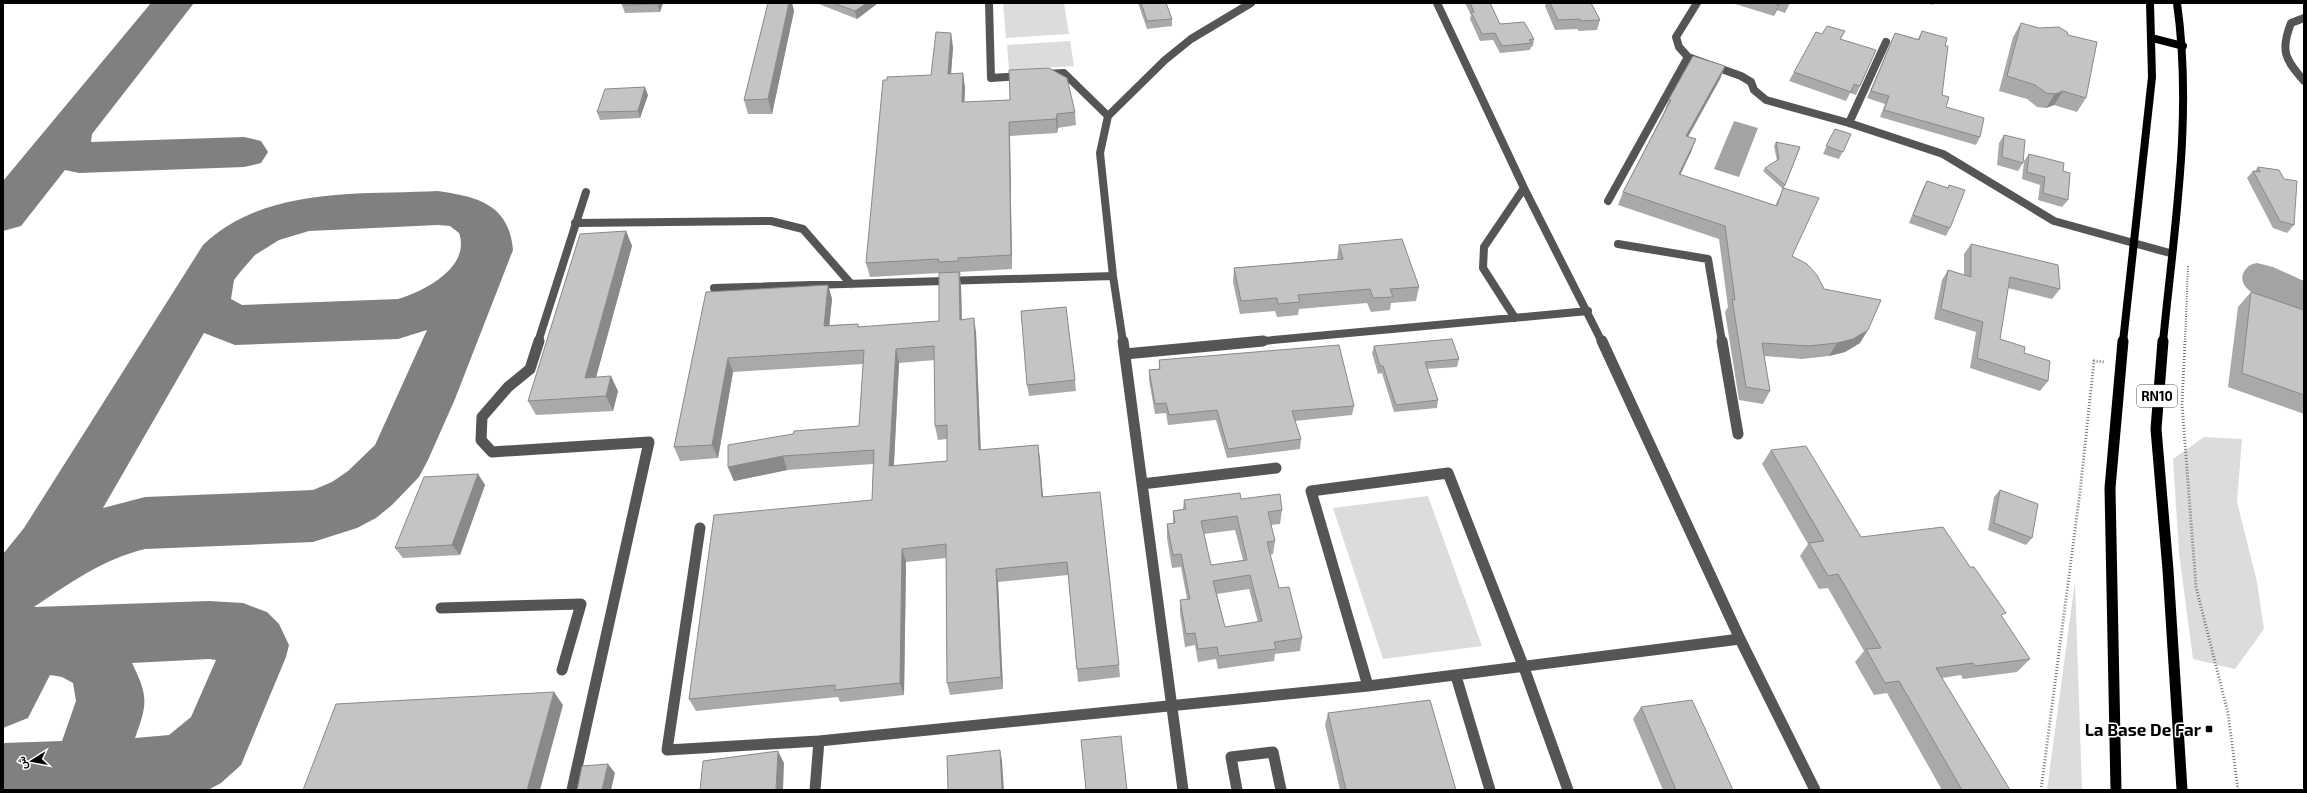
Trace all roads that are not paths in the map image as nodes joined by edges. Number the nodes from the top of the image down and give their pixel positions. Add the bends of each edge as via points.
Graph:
1 (989, 3) edge
2 (1251, 3) edge
3 (1437, 3) edge
4 (1697, 3) edge
5 (2150, 3) edge
6 (2177, 3) edge
7 (2304, 18) edge
8 (2152, 38) junction
9 (1886, 42) dead end
10 (2183, 46) junction
11 (1688, 57) junction
12 (2304, 81) edge
13 (1108, 116) junction
14 (1849, 123) junction
15 (1524, 188) junction
16 (586, 192) dead end
17 (1608, 201) dead end
18 (575, 223) junction
19 (2132, 242) junction
20 (1618, 244) dead end
21 (2170, 253) junction
22 (1113, 276) junction
23 (851, 284) junction
24 (714, 288) dead end
25 (1588, 311) junction
26 (1515, 318) junction
27 (1125, 354) junction
28 (1738, 434) dead end
29 (1276, 468) dead end
30 (1142, 484) junction
31 (700, 528) dead end
32 (441, 608) dead end
33 (1740, 639) junction
34 (1523, 665) junction
35 (562, 670) dead end
36 (1456, 676) junction
37 (1368, 686) junction
38 (1172, 707) junction
39 (819, 741) junction
40 (572, 790) edge
41 (815, 790) edge
42 (1183, 790) edge
43 (1237, 790) edge
44 (1281, 790) edge
45 (1490, 790) edge
46 (1568, 790) edge
47 (1814, 790) edge
48 (2116, 790) edge
49 (2182, 790) edge

1 - 13 street via 991,78 1064,73
2 - 13 street via 1191,39 1165,60
3 - 15 street
4 - 11 street via 1676,37 1679,47
5 - 8 main road, RN10
6 - 10 main road, RN10
7 - 12 street via 2291,23 2284,41 2289,64
8 - 10 main road
8 - 19 main road, RN10 via 2152,77 2140,195
9 - 14 street
10 - 21 main road, RN10 via 2184,132
11 - 14 street via 1741,76 1751,82 1754,90 1766,100
11 - 17 street
13 - 22 street via 1100,153
14 - 19 street via 1943,154 2054,221
15 - 25 street
15 - 26 street via 1484,247 1483,268
16 - 18 street
18 - 23 street via 741,220 771,222 803,229
18 - 40 street via 530,369 508,387 482,416 481,440 492,452 649,442
19 - 21 street
19 - 48 main road, RN10 via 2110,488
20 - 28 street via 1708,259
21 - 49 main road, RN10 via 2156,429
22 - 23 street
22 - 27 street
23 - 24 street
25 - 26 street
25 - 33 street
26 - 27 street
27 - 30 street
29 - 30 street
30 - 38 street
31 - 39 street via 667,750
32 - 35 street via 581,604
33 - 34 street
33 - 47 street
34 - 36 street
34 - 37 street via 1448,473 1311,491
34 - 46 street
36 - 37 street
36 - 45 street
37 - 38 street
38 - 39 street
38 - 42 street
39 - 41 street
43 - 44 street via 1231,757 1273,752

